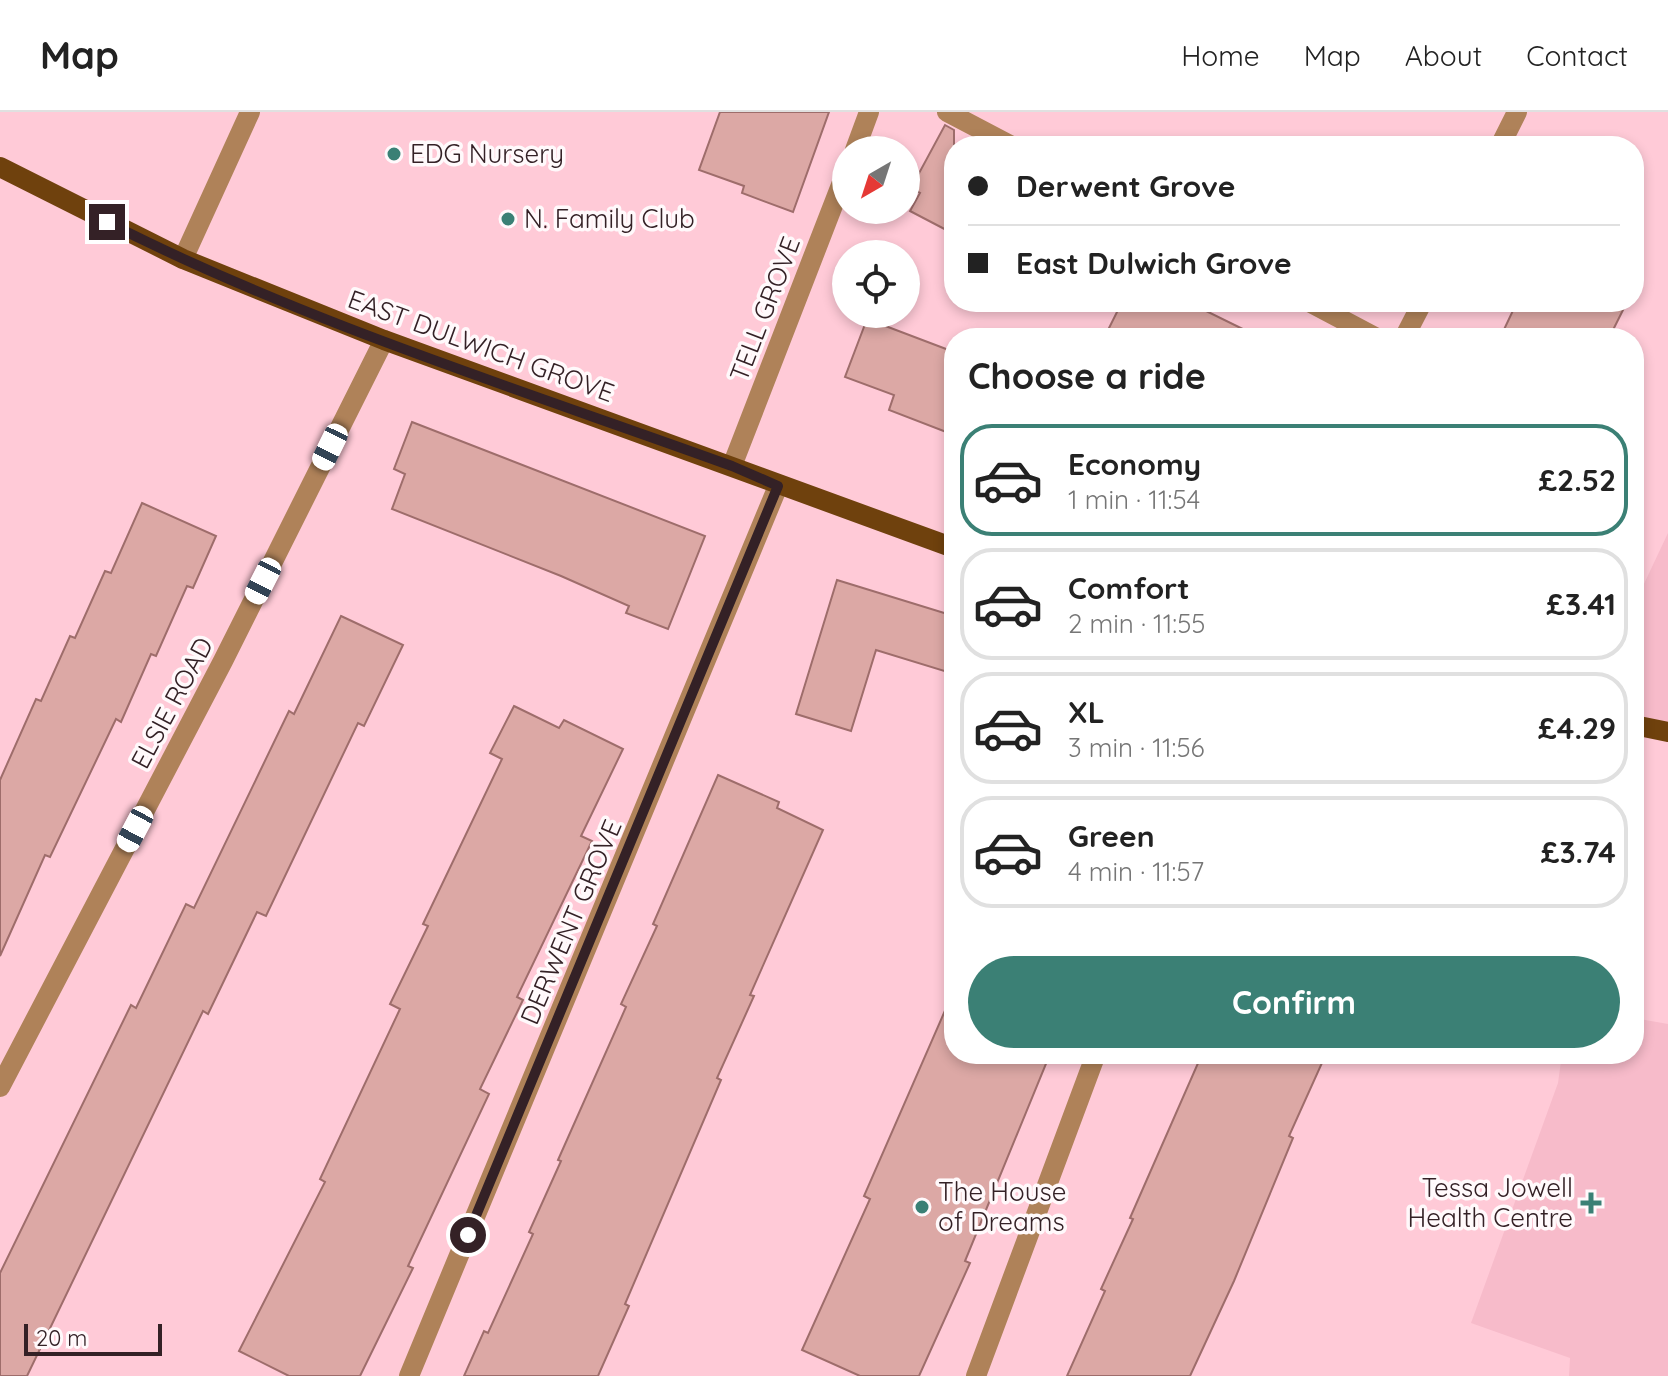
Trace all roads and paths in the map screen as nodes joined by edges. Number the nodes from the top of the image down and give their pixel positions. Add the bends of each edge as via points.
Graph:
1 (250, 112) edge
2 (869, 112) edge
3 (947, 112) edge
4 (1517, 112) edge
5 (860, 136) edge
6 (993, 136) edge
7 (1505, 136) edge
8 (0, 167) edge
9 (832, 208) edge
10 (183, 259) junction
11 (1328, 312) edge
12 (1358, 328) edge
13 (384, 340) junction
14 (732, 466) junction
15 (778, 486) junction
16 (944, 544) edge
17 (1644, 727) edge
18 (1668, 732) edge
19 (1092, 1064) edge
20 (0, 1087) edge
21 (409, 1376) edge
22 (976, 1376) edge

1 - 10 street
2 - 5 street
3 - 6 street
4 - 7 street
8 - 10 main road, EAST DULWICH GROVE
9 - 14 street, TELL GROVE
10 - 13 main road, EAST DULWICH GROVE
11 - 12 street
13 - 14 main road, EAST DULWICH GROVE
13 - 20 street, ELSIE ROAD
14 - 15 main road, EAST DULWICH GROVE
15 - 16 main road, EAST DULWICH GROVE
15 - 21 street, DERWENT GROVE
17 - 18 main road
19 - 22 street

